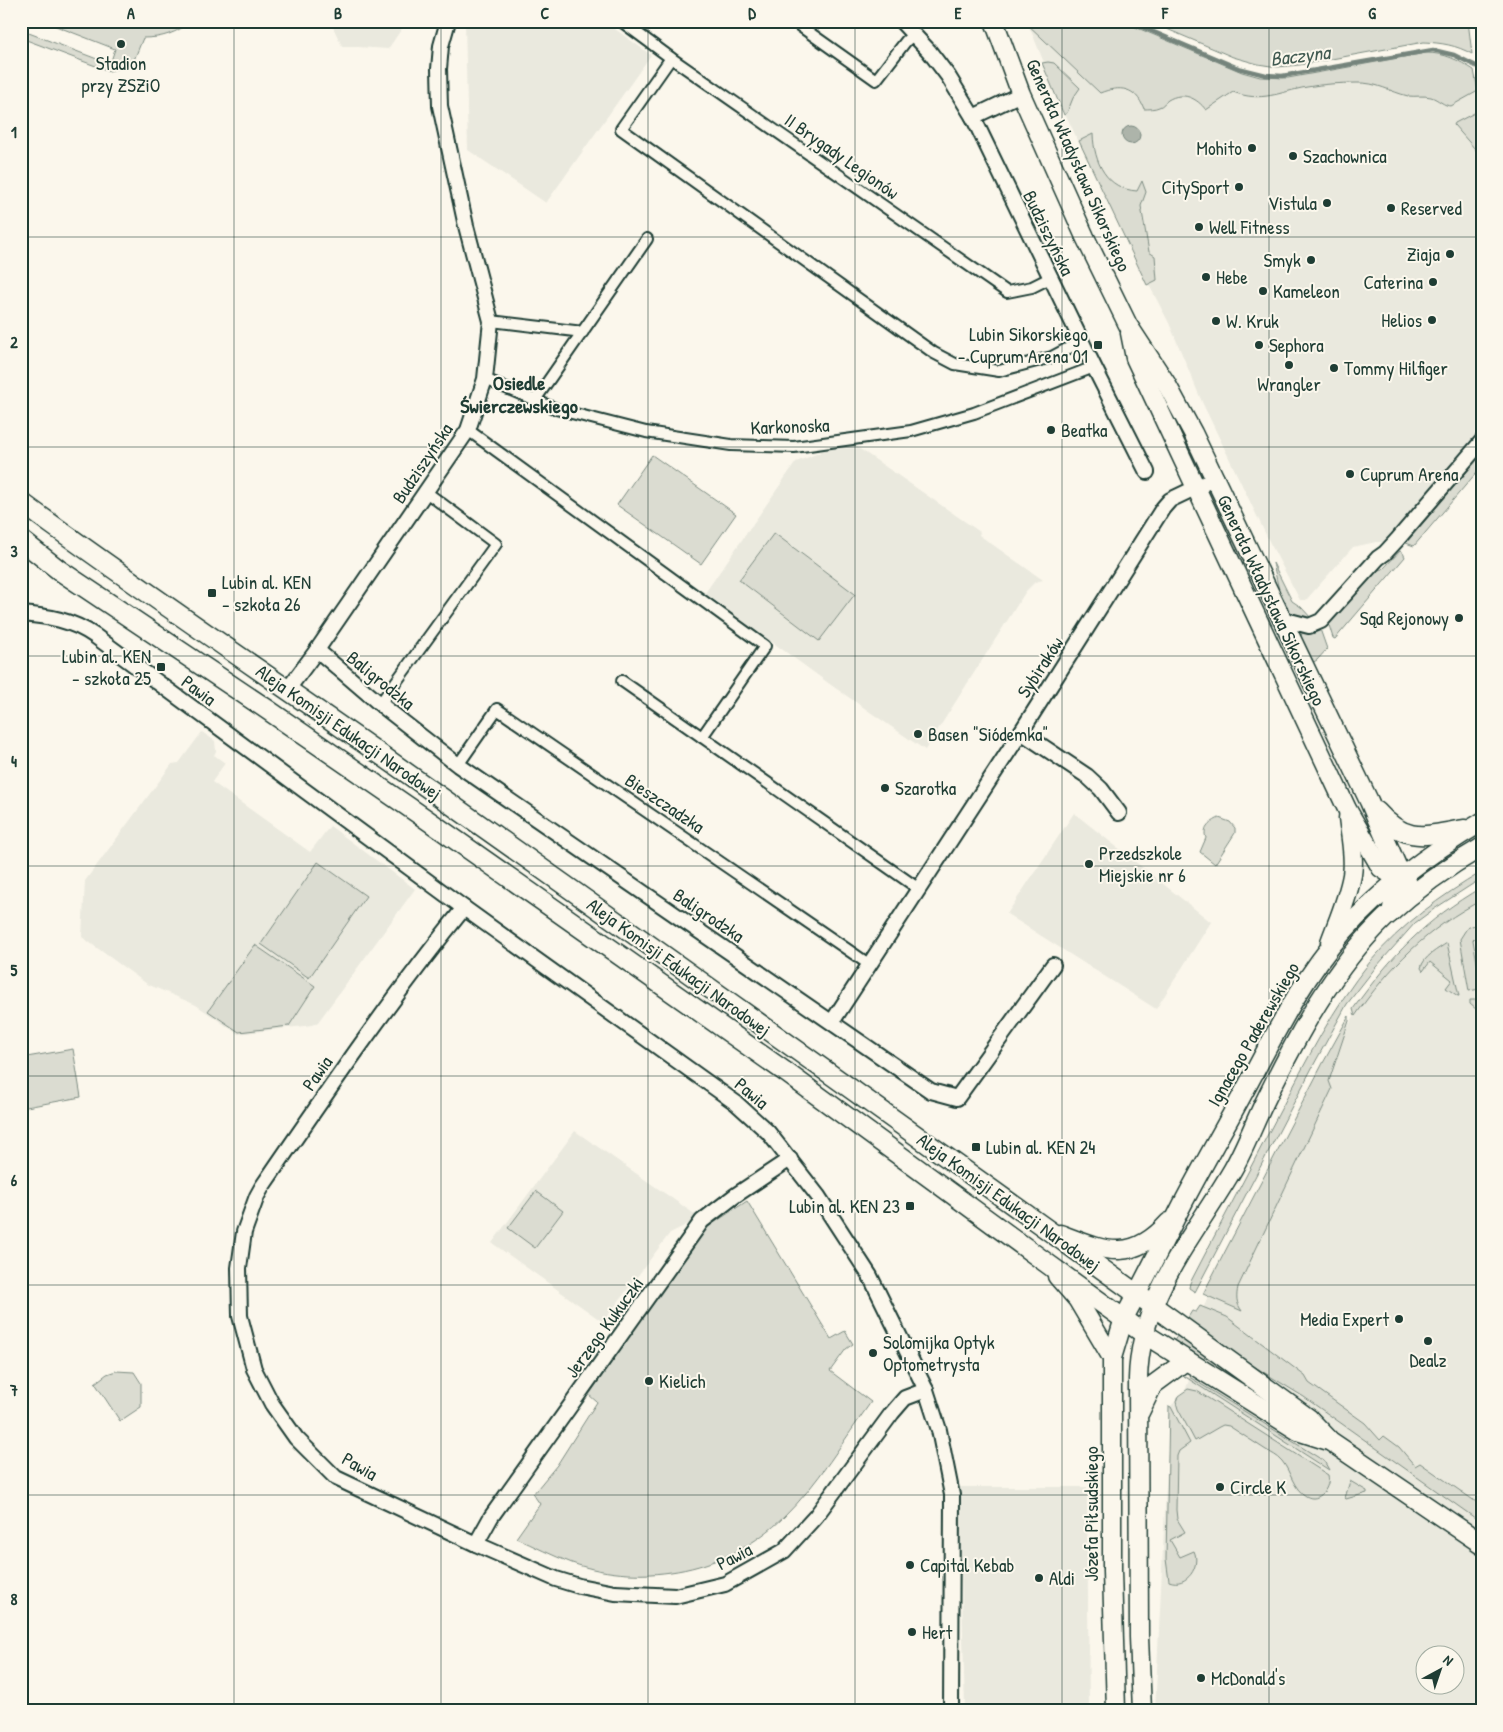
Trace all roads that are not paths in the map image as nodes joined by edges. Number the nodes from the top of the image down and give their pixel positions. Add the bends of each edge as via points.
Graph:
1 (448, 21) edge
2 (621, 21) edge
3 (793, 21) edge
4 (901, 21) edge
5 (994, 21) edge
6 (914, 34) junction
7 (671, 58) junction
8 (1021, 94) junction
9 (973, 117) junction
10 (647, 238) dead end
11 (1050, 278) junction
12 (491, 321) junction
13 (1128, 325) junction
14 (583, 332) junction
15 (1082, 341) junction
16 (1094, 367) junction
17 (485, 379) junction
18 (535, 400) junction
19 (468, 430) junction
20 (1482, 441) edge
21 (1147, 472) dead end
22 (1216, 478) junction
23 (1196, 487) junction
24 (426, 492) junction
25 (21, 502) edge
26 (21, 540) edge
27 (21, 552) edge
28 (58, 570) junction
29 (21, 614) edge
30 (1282, 619) junction
31 (317, 650) junction
32 (622, 681) dead end
33 (288, 689) junction
34 (380, 704) junction
35 (1021, 732) junction
36 (702, 737) junction
37 (458, 765) junction
38 (1369, 801) junction
39 (1347, 809) junction
40 (1119, 813) dead end
41 (1478, 825) edge
42 (1482, 847) edge
43 (1398, 879) junction
44 (1427, 883) junction
45 (919, 889) junction
46 (464, 908) junction
47 (1391, 913) junction
48 (1327, 952) junction
49 (870, 965) junction
50 (1053, 965) dead end
51 (832, 1022) junction
52 (790, 1159) junction
53 (1180, 1210) junction
54 (1046, 1228) junction
55 (1041, 1260) junction
56 (1137, 1294) junction
57 (1153, 1306) junction
58 (1124, 1318) junction
59 (1143, 1332) junction
60 (1112, 1358) junction
61 (1187, 1360) junction
62 (926, 1390) junction
63 (1137, 1420) junction
64 (1330, 1441) junction
65 (476, 1544) junction
66 (1482, 1544) edge
67 (951, 1711) edge
68 (1116, 1711) edge
69 (1142, 1711) edge

1 - 12 street, Budziszyńska via 441,46 440,106
2 - 7 street, II Brygady Legionów
3 - 6 street via 876,80
4 - 6 street, Budziszyńska
5 - 8 street, Generała Władysława Sikorskiego
6 - 9 street, Budziszyńska via 948,76
7 - 11 street, II Brygady Legionów via 1007,292 1032,287
7 - 15 street via 621,129 934,353 955,364 999,371 1052,357
8 - 9 street
8 - 13 street, Generała Władysława Sikorskiego
9 - 11 street, Budziszyńska
10 - 14 street
11 - 15 street, Budziszyńska
12 - 14 street
12 - 17 street, Budziszyńska
13 - 22 street, Generała Władysława Sikorskiego via 1166,383
13 - 23 street, Generała Władysława Sikorskiego via 1135,358
14 - 18 street
15 - 16 street, Budziszyńska
16 - 18 street, Karkonoska via 974,413 911,431 794,446 731,445 646,432 556,409
16 - 21 street, Budziszyńska
17 - 18 street, Karkonoska
17 - 19 street, Budziszyńska
19 - 24 street, Budziszyńska
19 - 36 street via 765,646
20 - 30 street via 1414,521 1321,621 1309,626
22 - 23 street, Sybiraków
22 - 30 street, Generała Władysława Sikorskiego
23 - 35 street, Sybiraków via 1170,500 1163,508
23 - 39 street, Generała Władysława Sikorskiego
24 - 31 street, Budziszyńska
24 - 34 street via 496,544
25 - 33 main road, Aleja Komisji Edukacji Narodowej
26 - 28 main road
27 - 28 main road
28 - 55 main road, Aleja Komisji Edukacji Narodowej via 426,819 787,1073
29 - 46 street, Pawia via 53,618 86,630
30 - 38 street, Generała Władysława Sikorskiego
31 - 33 street, Budziszyńska
31 - 34 street, Baligrodzka
32 - 36 street
33 - 54 main road, Aleja Komisji Edukacji Narodowej
34 - 37 street, Baligrodzka
35 - 40 street via 1087,776
35 - 45 street, Sybiraków
36 - 45 street
37 - 49 street, Bieszczadzka via 497,709
37 - 51 street, Baligrodzka
38 - 41 street via 1392,826 1411,835
38 - 43 street, Generała Władysława Sikorskiego via 1396,866
39 - 43 street, Generała Władysława Sikorskiego via 1381,868
39 - 48 street via 1352,874
41 - 43 street, Ignacego Paderewskiego
42 - 44 street
43 - 44 street
43 - 47 street, Generała Władysława Sikorskiego
43 - 48 street, Ignacego Paderewskiego
44 - 47 street
45 - 49 street, Sybiraków
46 - 52 street, Pawia via 736,1103 768,1132
46 - 65 street, Pawia via 333,1082 262,1187 246,1225 238,1268 240,1316 254,1368 272,1404 296,1438 336,1478
47 - 57 street via 1344,965 1311,1014 1237,1162 1177,1256
48 - 53 street, Ignacego Paderewskiego via 1304,984 1272,1040
49 - 51 street, Sybiraków
50 - 51 street, Baligrodzka via 957,1098 931,1091
52 - 62 street, Pawia via 870,1276
52 - 65 street, Jerzego Kukuczki via 702,1221 491,1517
53 - 54 street via 1146,1242 1115,1251 1098,1249
53 - 56 street, Ignacego Paderewskiego
54 - 56 main road, Aleja Komisji Edukacji Narodowej
55 - 58 main road, Aleja Komisji Edukacji Narodowej
55 - 60 street via 1077,1299
56 - 57 main road, Aleja Komisji Edukacji Narodowej
56 - 58 street, Ignacego Paderewskiego
57 - 59 street
57 - 64 main road, Aleja Komisji Edukacji Narodowej via 1310,1419
58 - 59 main road, Aleja Komisji Edukacji Narodowej
58 - 60 street, Józefa Piłsudskiego
59 - 61 main road, Aleja Komisji Edukacji Narodowej
59 - 63 street
60 - 68 street, Józefa Piłsudskiego
61 - 63 street via 1153,1384
61 - 64 main road, Aleja Komisji Edukacji Narodowej via 1299,1431
62 - 65 street, Pawia via 905,1398 816,1516 784,1551 725,1584 675,1596 615,1593 556,1580
62 - 67 street, Pawia via 939,1430 952,1495
63 - 69 street
64 - 66 main road, Aleja Komisji Edukacji Narodowej

